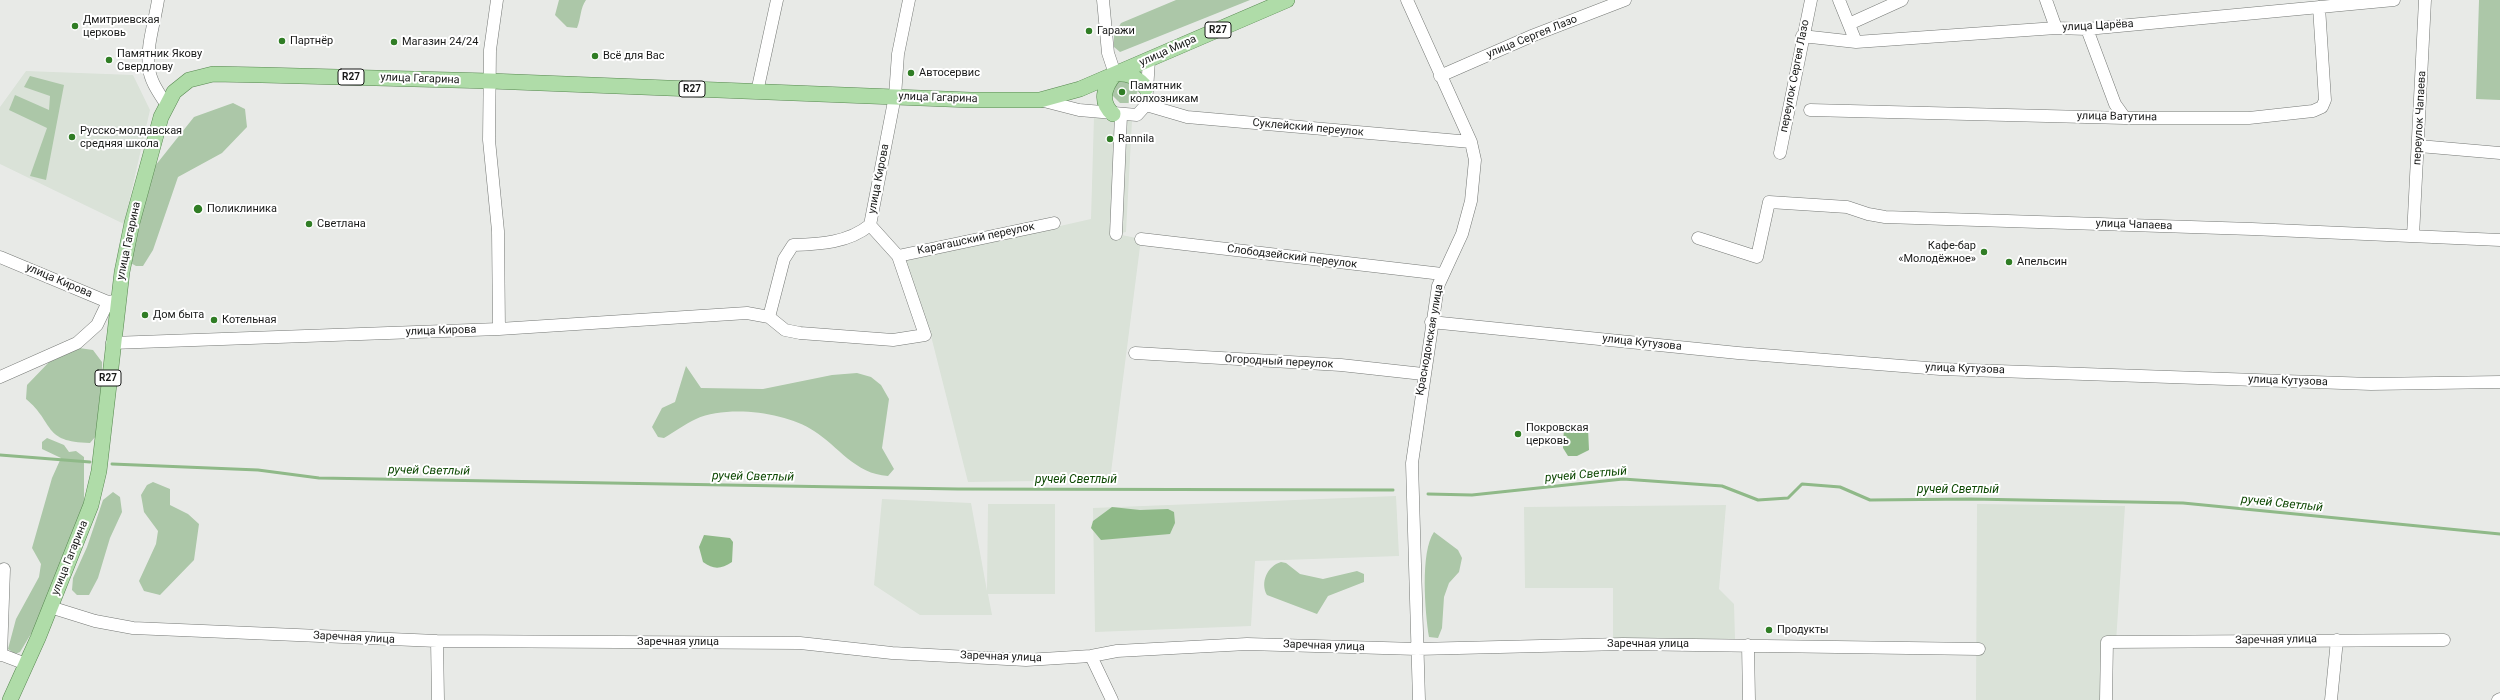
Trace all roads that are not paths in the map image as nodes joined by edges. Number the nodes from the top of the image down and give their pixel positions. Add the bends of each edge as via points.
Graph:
1 (158, 0) edge
2 (497, 0) edge
3 (777, 0) edge
4 (909, 0) edge
5 (1103, 0) edge
6 (1287, 0) edge
7 (1407, 0) edge
8 (1626, 0) edge
9 (1811, 0) edge
10 (1839, 0) edge
11 (1902, 0) edge
12 (2046, 0) edge
13 (2394, 0) edge
14 (2425, 0) edge
15 (2319, 7) junction
16 (1849, 24) junction
17 (2056, 28) junction
18 (2087, 29) junction
19 (1802, 36) junction
20 (1856, 42) junction
21 (1149, 60) junction
22 (1115, 74) junction
23 (1440, 76) junction
24 (490, 81) junction
25 (1146, 88) junction
26 (756, 92) junction
27 (895, 96) junction
28 (1040, 100) junction
29 (166, 104) junction
30 (1146, 105) junction
31 (1810, 110) dead end
32 (1117, 114) junction
33 (2125, 118) junction
34 (1471, 142) junction
35 (2420, 146) junction
36 (1780, 153) dead end
37 (2500, 153) edge
38 (1054, 223) dead end
39 (870, 225) junction
40 (1116, 234) dead end
41 (2414, 236) junction
42 (1698, 238) dead end
43 (1142, 239) dead end
44 (2500, 240) edge
45 (898, 256) junction
46 (0, 257) edge
47 (1442, 274) junction
48 (113, 301) junction
49 (769, 317) junction
50 (1431, 322) junction
51 (97, 325) junction
52 (114, 326) junction
53 (499, 329) junction
54 (112, 343) junction
55 (1135, 353) dead end
56 (3, 373) edge
57 (1423, 374) junction
58 (2500, 382) edge
59 (4, 569) dead end
60 (50, 607) junction
61 (2337, 640) junction
62 (2444, 640) dead end
63 (437, 642) junction
64 (1748, 644) junction
65 (1417, 649) junction
66 (1979, 649) dead end
67 (0, 654) edge
68 (1091, 656) junction
69 (26, 664) junction
70 (17, 682) junction
71 (10, 700) edge
72 (15, 700) edge
73 (438, 700) edge
74 (1112, 700) edge
75 (1419, 700) edge
76 (1748, 700) edge
77 (2106, 700) edge
78 (2331, 700) edge

1 - 29 street via 148,68
2 - 24 street via 490,50
3 - 26 street
4 - 27 street, улица Кирова via 898,54
5 - 22 street via 1108,53
6 - 21 main road, улица Мира / R27
7 - 23 street, Краснодонская улица
8 - 23 street, улица Сергея Лазо via 1534,35
9 - 19 street, переулок Сергея Лазо
10 - 16 street
11 - 16 street
12 - 17 street
13 - 15 street, улица Царёва
14 - 35 street, переулок Чапаева
15 - 18 street, улица Царёва
15 - 33 street, улица Ватутина via 2325,100 2322,107 2313,111 2250,118
16 - 20 street
17 - 18 street, улица Царёва
17 - 20 street, улица Царёва
18 - 33 street via 2115,104
19 - 20 street, улица Царёва
19 - 36 street, переулок Сергея Лазо
21 - 22 main road, улица Мира / R27
21 - 25 street
22 - 25 main road via 1132,76
22 - 28 main road, улица Гагарина / R27 via 1080,89
22 - 32 main road via 1108,84 1104,97 1105,106
23 - 34 street, Краснодонская улица
24 - 26 main road, улица Гагарина / R27
24 - 29 main road, улица Гагарина / R27 via 212,74 196,77 183,84
24 - 53 street via 489,140 498,231
25 - 30 street
26 - 27 main road, улица Гагарина / R27
27 - 28 main road, улица Гагарина / R27
27 - 39 street, улица Кирова
28 - 32 street via 1060,107
29 - 48 main road, улица Гагарина / R27 via 152,143
30 - 32 street via 1143,111 1137,114
30 - 34 street, Суклейский переулок via 1187,116
31 - 33 street, улица Ватутина
32 - 40 street
34 - 47 street, Краснодонская улица via 1475,160 1468,219
35 - 37 street
35 - 41 street, переулок Чапаева
38 - 45 street, Карагашский переулок
39 - 45 street
39 - 49 street, улица Кирова via 859,234 825,244 793,245 784,259
41 - 42 street, улица Чапаева via 1885,217 1847,207 1769,202 1757,257
41 - 44 street, улица Чапаева
43 - 47 street, Слободзейский переулок
45 - 49 street, улица Кирова via 925,335 893,340 800,333 785,330
46 - 48 street, улица Кирова
47 - 50 street, Краснодонская улица
48 - 51 street
48 - 52 main road, улица Гагарина / R27
49 - 53 street, улица Кирова via 747,313
50 - 57 street, Краснодонская улица
50 - 58 street, улица Кутузова via 1738,353 1940,369 2371,384
51 - 52 street
51 - 56 street via 77,343
52 - 54 main road, улица Гагарина / R27
53 - 54 street, улица Кирова via 255,340
54 - 60 main road, улица Гагарина / R27 via 95,490 83,527
55 - 57 street, Огородный переулок via 1341,365
57 - 65 street, Краснодонская улица via 1412,463
59 - 67 street
60 - 63 street, Заречная улица via 95,621 133,628
60 - 69 main road, улица Гагарина / R27
61 - 62 street, Заречная улица
61 - 77 street, Заречная улица via 2107,642
61 - 78 street
63 - 68 street, Заречная улица via 800,643 892,653 1026,660
63 - 73 street
64 - 65 street, Заречная улица
64 - 66 street, Заречная улица
64 - 76 street
65 - 68 street, Заречная улица via 1248,644 1117,651
65 - 75 street, Краснодонская улица
67 - 69 street
68 - 74 street
69 - 70 main road, улица Гагарина / R27
70 - 71 main road, улица Гагарина / R27
70 - 72 street

